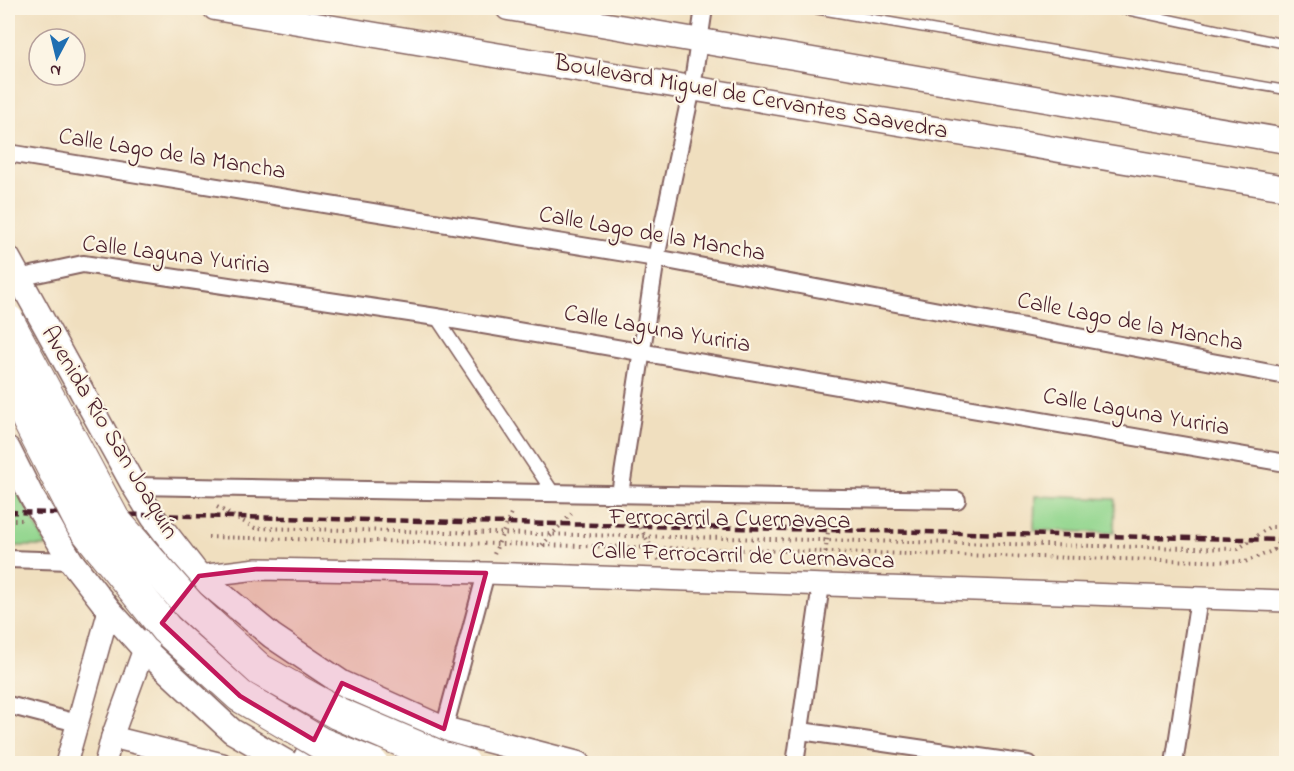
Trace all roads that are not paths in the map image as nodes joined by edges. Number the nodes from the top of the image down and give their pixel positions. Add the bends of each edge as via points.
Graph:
1 (215, 8) edge
2 (508, 8) edge
3 (704, 8) edge
4 (809, 8) edge
5 (1118, 8) edge
6 (699, 41) junction
7 (1287, 44) edge
8 (692, 88) junction
9 (1287, 90) edge
10 (1287, 141) edge
11 (8, 153) edge
12 (1287, 188) edge
13 (657, 258) junction
14 (11, 273) edge
15 (436, 317) junction
16 (8, 321) edge
17 (641, 352) junction
18 (1287, 376) edge
19 (8, 381) edge
20 (8, 449) edge
21 (1287, 463) edge
22 (134, 486) junction
23 (554, 494) junction
24 (620, 494) junction
25 (957, 501) dead end
26 (8, 559) edge
27 (71, 561) junction
28 (486, 573) junction
29 (199, 576) junction
30 (821, 585) junction
31 (1199, 598) junction
32 (1287, 601) edge
33 (109, 610) junction
34 (144, 649) junction
35 (342, 683) junction
36 (8, 705) edge
37 (76, 723) junction
38 (444, 729) junction
39 (801, 731) junction
40 (112, 737) junction
41 (66, 764) edge
42 (105, 764) edge
43 (222, 764) edge
44 (289, 764) edge
45 (303, 764) edge
46 (372, 764) edge
47 (464, 764) edge
48 (579, 764) edge
49 (795, 764) edge
50 (1028, 764) edge
51 (1174, 764) edge

1 - 8 main road, Boulevard Miguel de Cervantes Saavedra
2 - 6 main road, Boulevard Miguel de Cervantes Saavedra
3 - 6 street
4 - 9 lane
5 - 7 lane
6 - 8 street
6 - 10 main road, Boulevard Miguel de Cervantes Saavedra
8 - 12 main road, Boulevard Miguel de Cervantes Saavedra
8 - 13 street
11 - 13 street, Calle Lago de la Mancha
13 - 17 street
13 - 18 street, Calle Lago de la Mancha
14 - 15 street, Calle Laguna Yuriria via 83,264
14 - 22 main road, Avenida Río San Joaquín
15 - 17 street, Calle Laguna Yuriria
15 - 23 street
16 - 47 highway, Avenida Río San Joaquín, bridge via 114,520 189,605 260,670 337,713
17 - 21 street, Calle Laguna Yuriria
17 - 24 street
19 - 46 highway, bridge via 82,525 166,628 240,696 320,743
20 - 27 main road
22 - 23 street
22 - 29 main road, Avenida Río San Joaquín
23 - 24 street
24 - 25 street
26 - 27 street
27 - 33 main road
28 - 29 street, Calle Ferrocarril de Cuernavaca via 257,569
28 - 30 street, Calle Ferrocarril de Cuernavaca
28 - 38 street
29 - 34 street
29 - 35 main road, Avenida Río San Joaquín via 272,636
30 - 31 street, Calle Ferrocarril de Cuernavaca
30 - 39 street
31 - 32 street, Calle Ferrocarril de Cuernavaca
31 - 51 street
33 - 34 main road
33 - 37 street
34 - 40 street
34 - 44 main road via 232,731
35 - 38 main road, Avenida Río San Joaquín
35 - 45 main road
36 - 37 street
37 - 41 street
38 - 48 main road, Avenida Río San Joaquín
39 - 49 street
39 - 50 street
40 - 42 street
40 - 43 street

